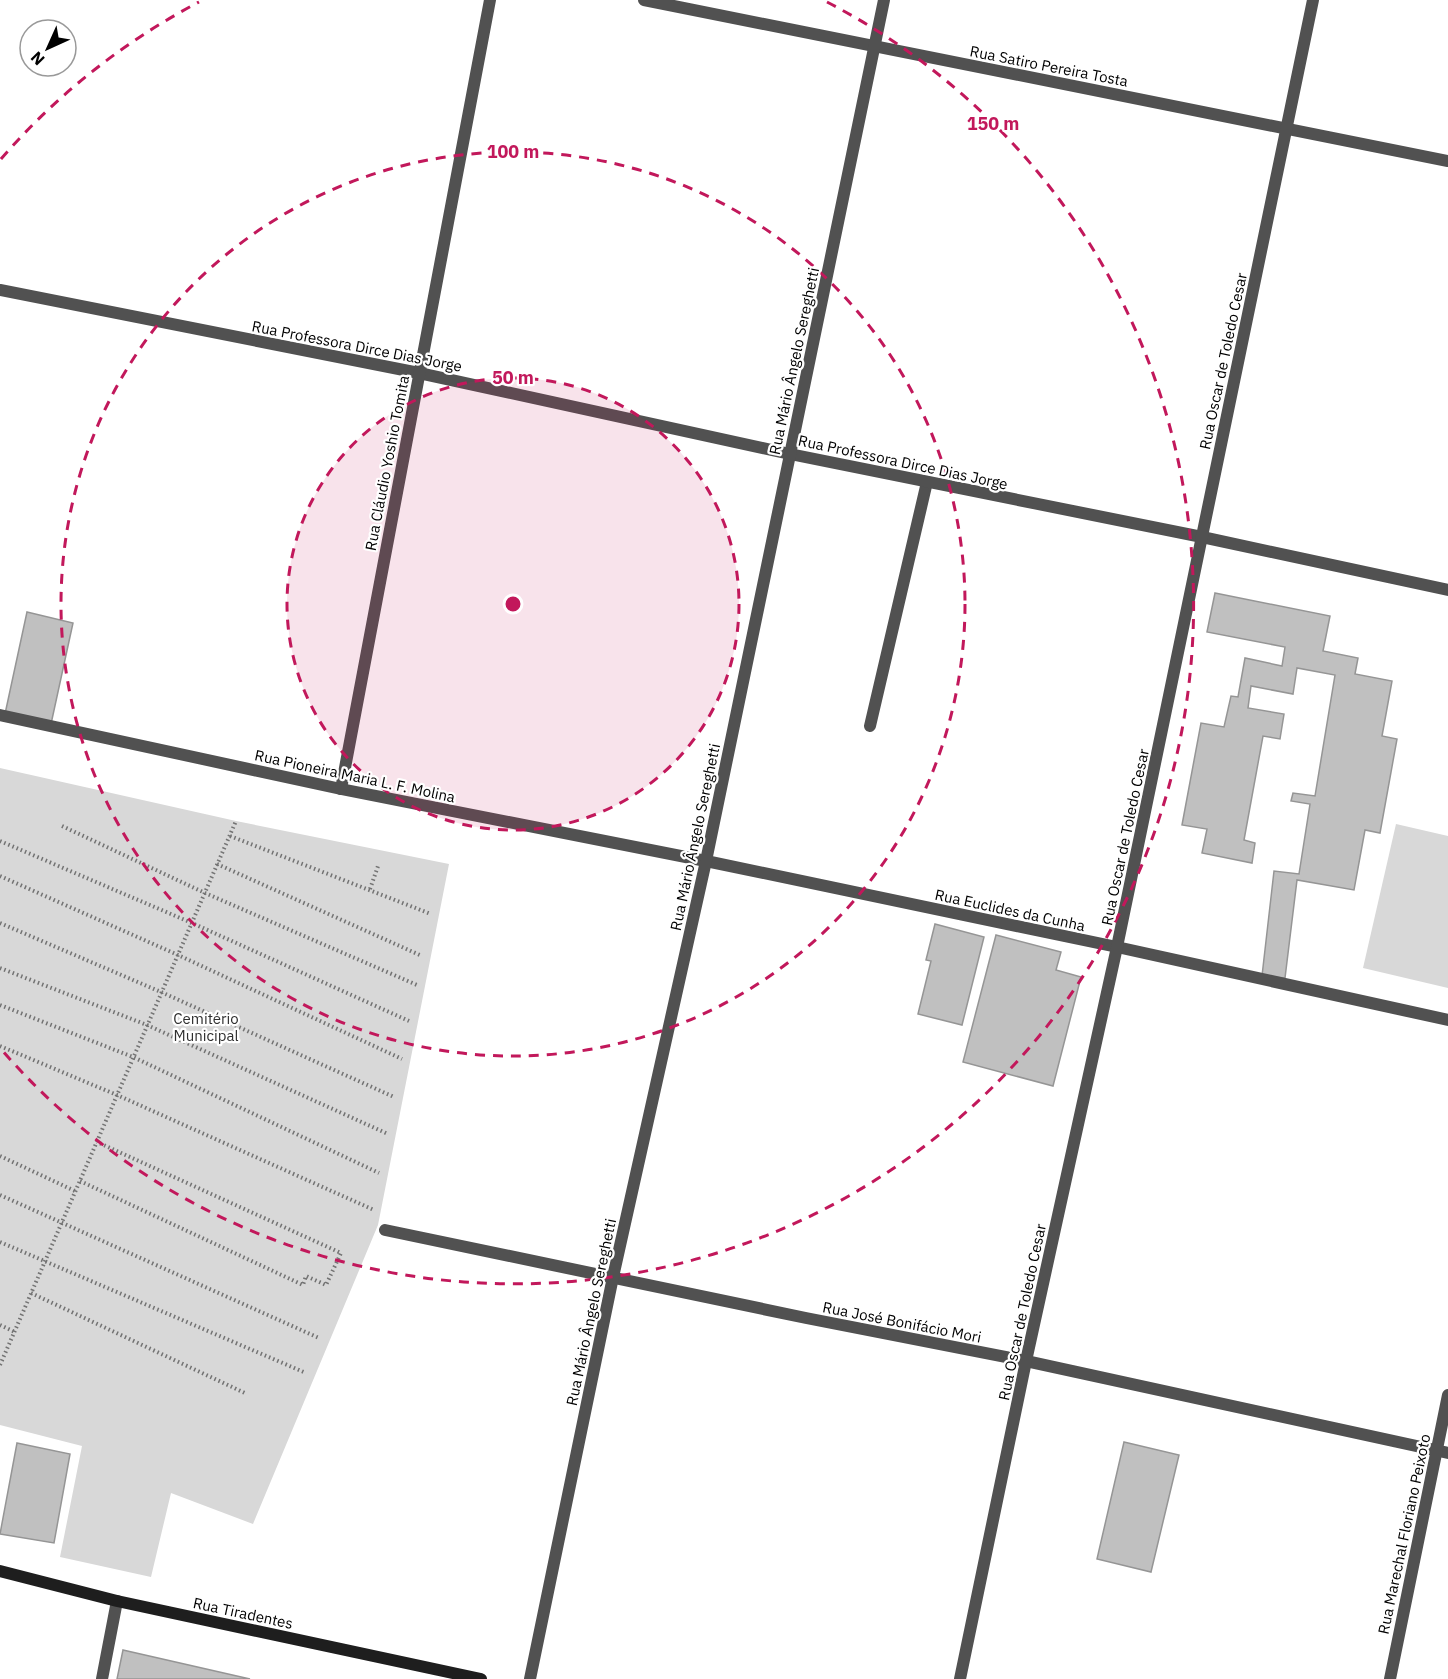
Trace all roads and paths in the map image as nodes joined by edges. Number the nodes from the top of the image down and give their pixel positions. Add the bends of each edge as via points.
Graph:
1 (490, 0) edge
2 (644, 0) edge
3 (884, 0) edge
4 (1313, 0) edge
5 (874, 46) junction
6 (1287, 128) junction
7 (1448, 161) edge
8 (0, 290) edge
9 (419, 373) junction
10 (790, 454) junction
11 (927, 482) junction
12 (1202, 537) junction
13 (1448, 590) edge
14 (0, 714) edge
15 (870, 726) dead end
16 (340, 789) junction
17 (236, 821) dead end
18 (62, 826) dead end
19 (230, 836) junction
20 (0, 842) edge
21 (706, 861) junction
22 (217, 864) junction
23 (378, 866) dead end
24 (0, 876) edge
25 (370, 889) junction
26 (205, 893) junction
27 (431, 914) dead end
28 (0, 923) edge
29 (192, 923) junction
30 (1117, 947) junction
31 (178, 955) junction
32 (422, 956) dead end
33 (0, 969) edge
34 (417, 985) dead end
35 (161, 992) junction
36 (0, 1005) edge
37 (1448, 1020) edge
38 (410, 1021) dead end
39 (147, 1026) junction
40 (0, 1046) edge
41 (133, 1058) junction
42 (402, 1059) dead end
43 (117, 1095) junction
44 (394, 1096) dead end
45 (388, 1134) dead end
46 (97, 1142) junction
47 (0, 1156) edge
48 (379, 1173) dead end
49 (80, 1181) junction
50 (75, 1191) junction
51 (0, 1195) edge
52 (374, 1210) dead end
53 (62, 1222) junction
54 (385, 1230) dead end
55 (0, 1242) edge
56 (45, 1260) junction
57 (613, 1277) junction
58 (31, 1293) junction
59 (0, 1325) edge
60 (15, 1332) junction
61 (319, 1338) dead end
62 (1026, 1362) junction
63 (0, 1365) edge
64 (306, 1373) dead end
65 (247, 1394) dead end
66 (1448, 1395) edge
67 (1442, 1452) edge
68 (0, 1572) edge
69 (117, 1601) junction
70 (102, 1679) edge
71 (481, 1679) edge
72 (530, 1679) edge
73 (960, 1679) edge
74 (1390, 1679) edge

1 - 9 street, Rua Cláudio Yoshio Tomita
2 - 5 street, Rua Satiro Pereira Tosta
3 - 5 street, Rua Mário Ângelo Sereghetti
4 - 6 street, Rua Oscar de Toledo Cesar
5 - 6 street, Rua Satiro Pereira Tosta
5 - 10 street, Rua Mário Ângelo Sereghetti
6 - 7 street, Rua Satiro Pereira Tosta
6 - 12 street, Rua Oscar de Toledo Cesar
8 - 9 street, Rua Professora Dirce Dias Jorge
9 - 10 street, Rua Professora Dirce Dias Jorge
9 - 16 street, Rua Cláudio Yoshio Tomita
10 - 11 street, Rua Professora Dirce Dias Jorge
10 - 21 street, Rua Mário Ângelo Sereghetti
11 - 12 street, Rua Professora Dirce Dias Jorge
11 - 15 street
12 - 13 street, Rua Professora Dirce Dias Jorge
12 - 30 street, Rua Oscar de Toledo Cesar
14 - 16 street, Rua Pioneira Maria L. F. Molina
16 - 21 street, Rua Pioneira Maria L. F. Molina
17 - 19 path
18 - 26 path
19 - 22 path
19 - 25 path
20 - 29 path
21 - 30 street, Rua Euclides da Cunha
21 - 57 street, Rua Mário Ângelo Sereghetti
22 - 26 path
22 - 32 path
23 - 25 path
24 - 31 path
25 - 27 path
26 - 29 path
26 - 34 path
28 - 35 path
29 - 31 path
29 - 38 path
30 - 37 street, Rua Euclides da Cunha
30 - 62 street, Rua Oscar de Toledo Cesar
31 - 35 path
31 - 42 path
33 - 39 path
35 - 39 path
35 - 44 path
36 - 41 path
39 - 41 path
39 - 45 path
40 - 43 path
41 - 43 path
41 - 48 path
43 - 46 path
43 - 52 path
46 - 49 path
46 - 49 path via 341,1252 326,1284 306,1276 303,1285
47 - 50 path
49 - 50 path
50 - 53 path
51 - 53 path
53 - 56 path
53 - 61 path
54 - 57 street, Rua José Bonifácio Mori
55 - 56 path
56 - 58 path
56 - 64 path
57 - 62 street, Rua José Bonifácio Mori
57 - 72 street, Rua Mário Ângelo Sereghetti
58 - 60 path
58 - 65 path
59 - 60 path
60 - 63 path
62 - 67 street, Rua José Bonifácio Mori
62 - 73 street, Rua Oscar de Toledo Cesar
66 - 67 street, Rua Marechal Floriano Peixoto
67 - 74 street, Rua Marechal Floriano Peixoto
68 - 69 main road, Rua Tiradentes
69 - 70 street
69 - 71 main road, Rua Tiradentes

